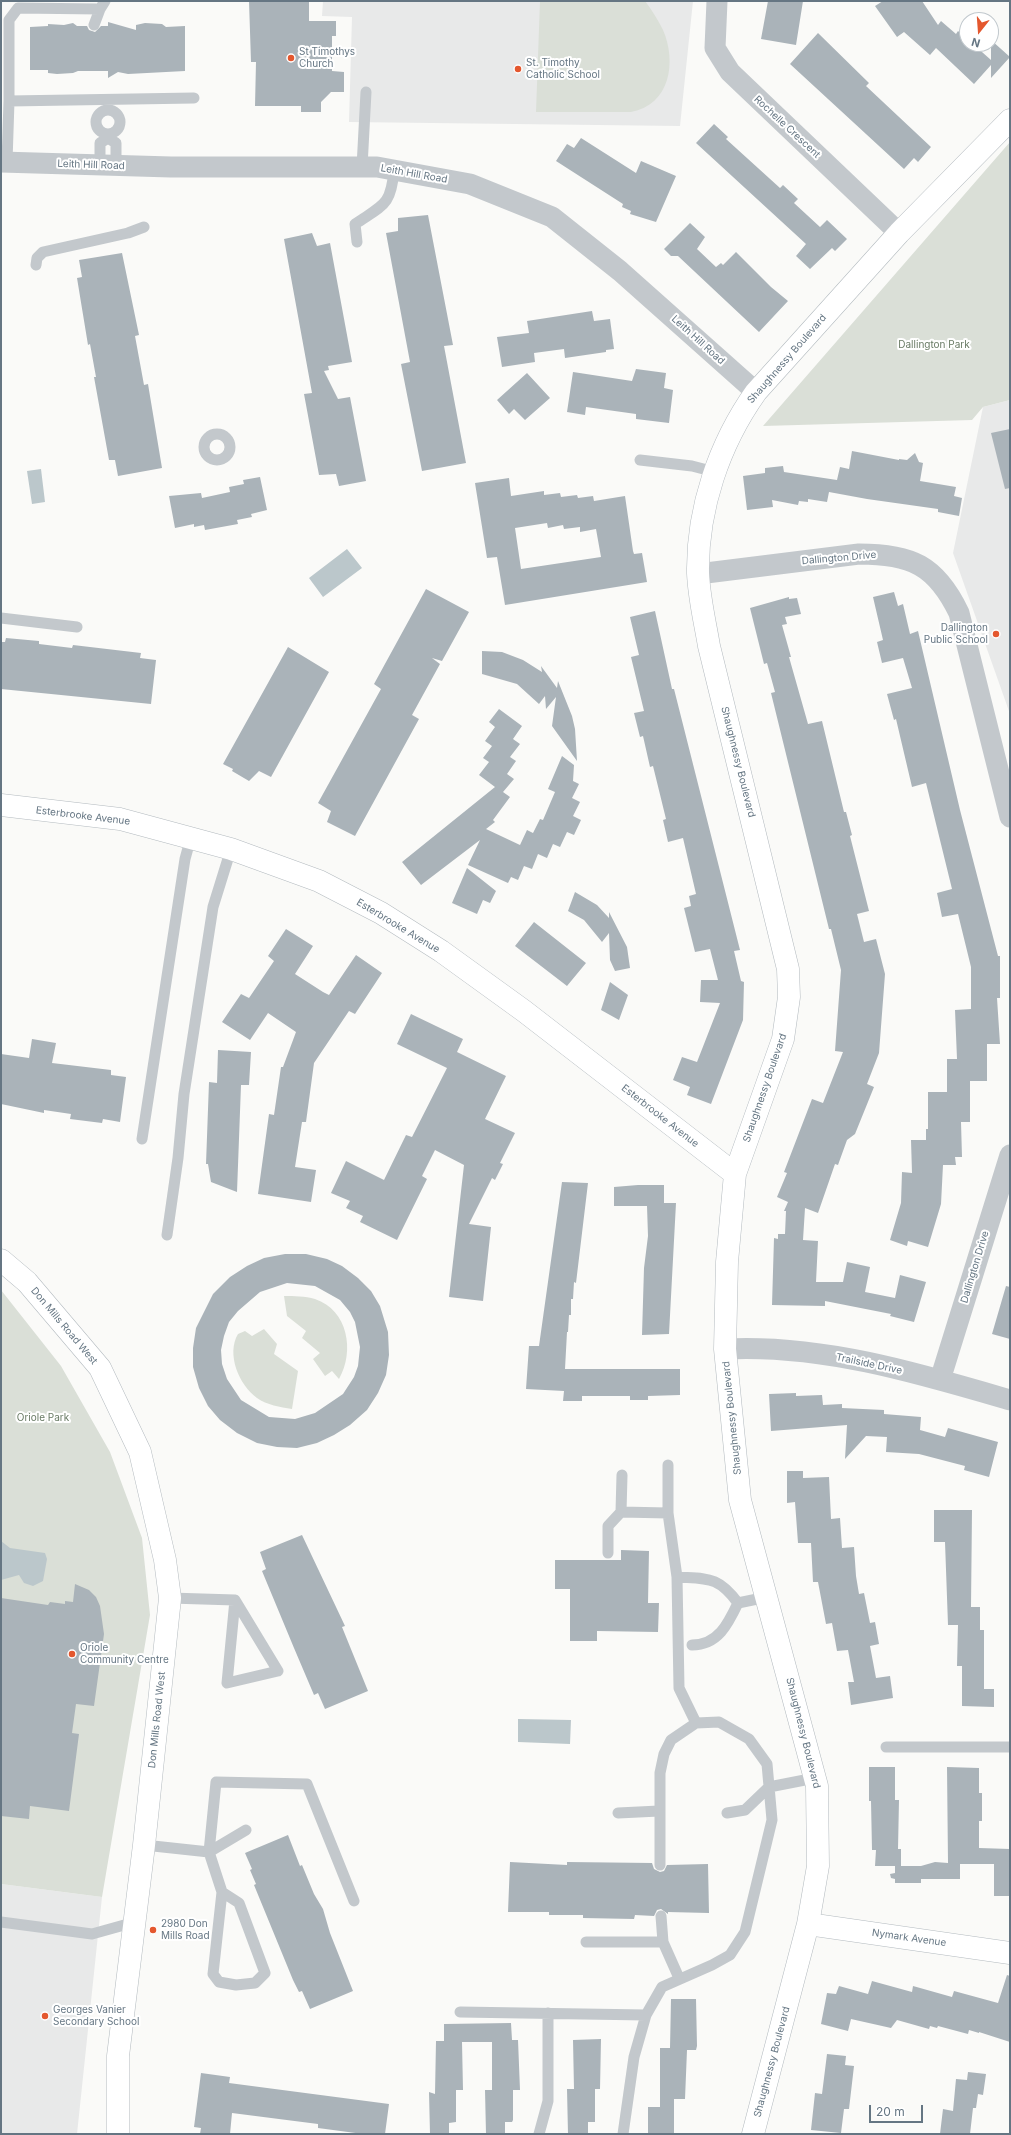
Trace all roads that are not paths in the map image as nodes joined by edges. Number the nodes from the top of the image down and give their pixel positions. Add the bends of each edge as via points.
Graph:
1 (717, 1) edge
2 (103, 5) edge
3 (94, 25) dead end
4 (366, 92) dead end
5 (194, 98) dead end
6 (8, 101) junction
7 (108, 106) junction
8 (1010, 120) edge
9 (108, 136) junction
10 (4, 162) edge
11 (108, 165) junction
12 (362, 167) junction
13 (394, 170) junction
14 (144, 227) dead end
15 (900, 233) junction
16 (357, 242) dead end
17 (36, 265) dead end
18 (756, 392) junction
19 (640, 460) dead end
20 (715, 472) junction
21 (698, 574) junction
22 (1, 618) edge
23 (77, 626) dead end
24 (1, 806) edge
25 (1010, 818) edge
26 (191, 837) junction
27 (231, 849) junction
28 (142, 1139) dead end
29 (1010, 1155) edge
30 (735, 1174) junction
31 (167, 1235) dead end
32 (1, 1260) edge
33 (725, 1349) junction
34 (940, 1380) junction
35 (1010, 1400) edge
36 (668, 1465) dead end
37 (622, 1475) dead end
38 (621, 1512) junction
39 (668, 1513) junction
40 (608, 1553) dead end
41 (677, 1577) junction
42 (767, 1597) junction
43 (170, 1598) junction
44 (235, 1600) junction
45 (738, 1603) junction
46 (692, 1645) dead end
47 (696, 1723) junction
48 (886, 1747) dead end
49 (1010, 1747) edge
50 (815, 1778) junction
51 (769, 1787) junction
52 (659, 1811) junction
53 (618, 1813) dead end
54 (726, 1813) dead end
55 (246, 1830) dead end
56 (144, 1845) junction
57 (209, 1852) junction
58 (660, 1865) dead end
59 (222, 1892) junction
60 (354, 1901) dead end
61 (661, 1916) dead end
62 (1, 1922) edge
63 (135, 1922) junction
64 (808, 1924) junction
65 (586, 1942) dead end
66 (663, 1942) junction
67 (1010, 1952) edge
68 (679, 1978) junction
69 (460, 2012) dead end
70 (548, 2013) junction
71 (646, 2015) junction
72 (118, 2134) edge
73 (539, 2134) edge
74 (623, 2134) edge
75 (753, 2134) edge

1 - 15 street, Rochelle Crescent via 715,48 730,72
2 - 3 lane
2 - 6 lane via 18,8 9,20
4 - 12 lane
5 - 7 lane
6 - 7 lane
6 - 10 lane
7 - 9 lane via 96,122
7 - 9 lane via 118,116 120,124 116,131
8 - 15 street, Shaughnessy Boulevard
9 - 11 lane via 116,143
9 - 11 lane via 100,143
10 - 11 street, Leith Hill Road
11 - 12 street, Leith Hill Road
12 - 13 street, Leith Hill Road
13 - 16 lane via 392,191 385,203 355,224
13 - 18 street, Leith Hill Road via 470,184 552,217 620,271
14 - 17 lane via 43,252 37,258
15 - 18 street, Shaughnessy Boulevard
18 - 20 street, Shaughnessy Boulevard via 744,408 726,443
19 - 20 lane via 692,466
20 - 21 street, Shaughnessy Boulevard via 703,515
21 - 25 street, Dallington Drive via 859,554 886,554 926,568 950,594 959,613
21 - 30 street, Shaughnessy Boulevard via 709,646 788,969 789,997 784,1039
22 - 23 lane
24 - 26 street, Esterbrooke Avenue via 120,819
26 - 27 street, Esterbrooke Avenue
26 - 28 lane via 185,859
27 - 30 street, Esterbrooke Avenue via 319,881 381,914 441,951 524,1011
27 - 31 lane via 212,915 184,1094
29 - 34 street, Dallington Drive
30 - 33 street, Shaughnessy Boulevard via 727,1262
32 - 43 street, Don Mills Road West via 27,1282 100,1368 140,1452 165,1560
33 - 34 street, Trailside Drive via 832,1356
33 - 42 street, Shaughnessy Boulevard via 740,1500
34 - 35 street, Trailside Drive
36 - 39 lane
37 - 38 lane
38 - 39 lane
38 - 40 lane via 608,1526
39 - 41 lane
41 - 45 lane via 710,1579 727,1589
41 - 47 lane via 679,1688
42 - 45 lane
42 - 50 street, Shaughnessy Boulevard
43 - 44 lane
43 - 56 street, Don Mills Road West
44 - 44 lane via 278,1671 227,1683 233,1623
45 - 46 lane via 718,1637 703,1645
47 - 51 lane via 719,1722 749,1739 767,1764
47 - 52 lane via 671,1740 664,1754 660,1773
48 - 49 lane
50 - 51 lane
50 - 64 street, Shaughnessy Boulevard via 818,1786 818,1866
51 - 54 lane via 745,1810
51 - 68 lane via 772,1820 745,1932 730,1955
52 - 53 lane
52 - 58 lane
55 - 57 lane
56 - 57 lane
56 - 63 street, Don Mills Road West
57 - 59 lane
57 - 60 lane via 216,1782 307,1784
59 - 59 lane via 213,1974 219,1982 236,1985 255,1983 265,1972 239,1903
61 - 66 lane
62 - 63 lane via 92,1934
63 - 72 street, Don Mills Road West via 118,2056
64 - 67 street, Nymark Avenue
64 - 75 street, Shaughnessy Boulevard
65 - 66 lane
66 - 68 lane
68 - 71 lane via 662,1987
69 - 70 lane
70 - 71 lane
70 - 73 lane via 548,2101
71 - 74 lane via 634,2056

